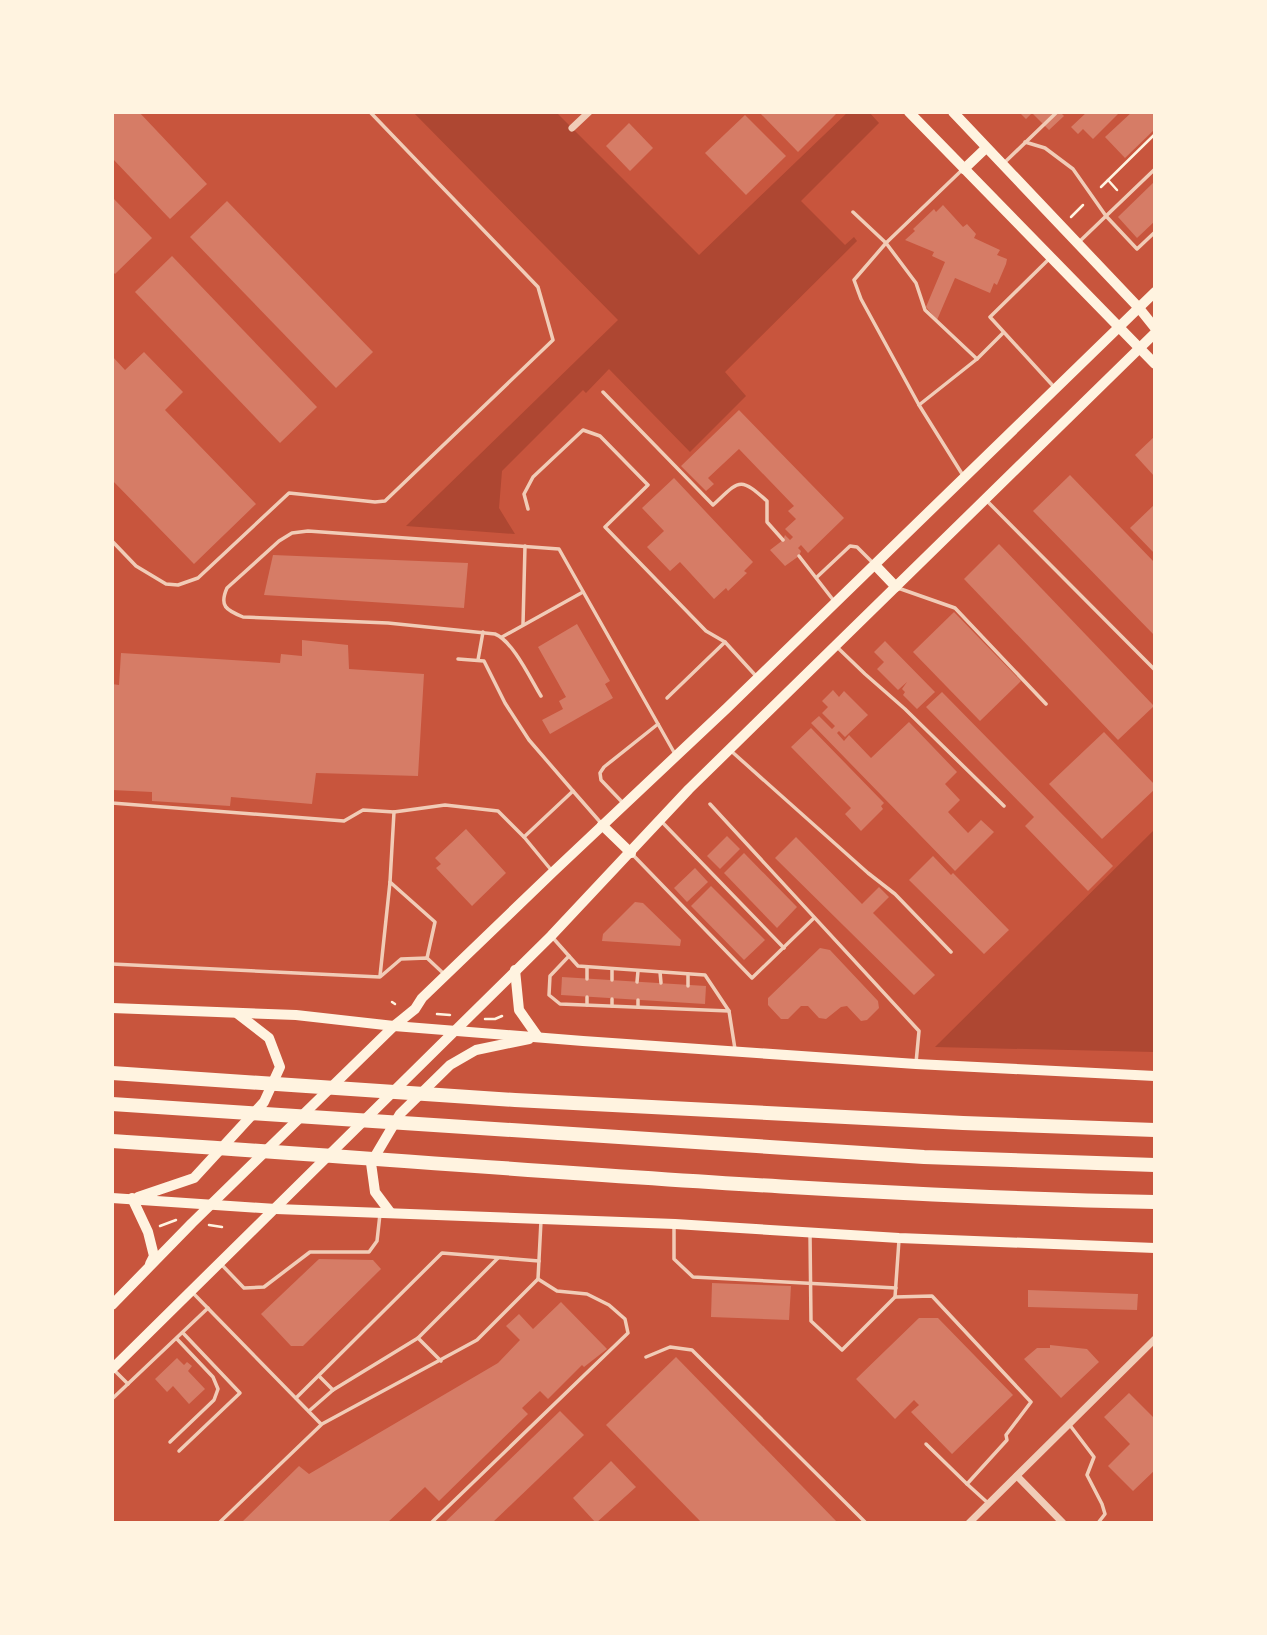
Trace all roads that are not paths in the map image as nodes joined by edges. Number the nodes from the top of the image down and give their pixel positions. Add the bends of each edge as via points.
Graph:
1 (370, 112) edge
2 (589, 112) edge
3 (909, 112) edge
4 (953, 112) edge
5 (1057, 112) edge
6 (572, 128) dead end
7 (1026, 142) junction
8 (986, 148) junction
9 (1002, 164) junction
10 (964, 169) junction
11 (1155, 169) edge
12 (853, 212) dead end
13 (1106, 216) junction
14 (1155, 232) edge
15 (886, 243) junction
16 (1077, 244) junction
17 (1050, 258) junction
18 (1155, 292) edge
19 (1139, 308) junction
20 (1119, 327) junction
21 (1155, 330) edge
22 (1003, 334) junction
23 (1139, 348) junction
24 (976, 359) junction
25 (1155, 364) edge
26 (1056, 389) junction
27 (603, 392) dead end
28 (919, 405) junction
29 (965, 479) junction
30 (986, 500) junction
31 (528, 509) dead end
32 (783, 540) dead end
33 (112, 541) edge
34 (525, 547) junction
35 (799, 556) dead end
36 (875, 565) junction
37 (817, 577) junction
38 (896, 587) junction
39 (583, 592) junction
40 (836, 603) junction
41 (523, 624) junction
42 (483, 632) junction
43 (502, 638) junction
44 (725, 642) junction
45 (836, 646) junction
46 (458, 659) dead end
47 (478, 660) junction
48 (1155, 670) edge
49 (758, 677) junction
50 (541, 696) dead end
51 (667, 698) dead end
52 (1046, 704) dead end
53 (658, 724) junction
54 (729, 749) junction
55 (676, 755) junction
56 (573, 791) junction
57 (112, 803) edge
58 (624, 804) junction
59 (710, 804) dead end
60 (1004, 806) dead end
61 (394, 812) junction
62 (660, 820) junction
63 (602, 825) junction
64 (524, 837) junction
65 (631, 853) junction
66 (553, 872) junction
67 (390, 883) junction
68 (814, 918) junction
69 (551, 936) junction
70 (783, 948) junction
71 (951, 952) dead end
72 (569, 956) junction
73 (427, 958) junction
74 (112, 964) edge
75 (587, 967) junction
76 (612, 969) junction
77 (515, 970) junction
78 (638, 971) junction
79 (660, 972) junction
80 (688, 974) junction
81 (446, 976) junction
82 (380, 977) junction
83 (587, 979) dead end
84 (612, 980) dead end
85 (637, 982) dead end
86 (661, 984) dead end
87 (688, 986) dead end
88 (587, 997) dead end
89 (612, 999) dead end
90 (638, 1000) dead end
91 (661, 1002) dead end
92 (688, 1003) dead end
93 (587, 1005) junction
94 (612, 1006) junction
95 (638, 1007) junction
96 (661, 1008) junction
97 (112, 1009) edge
98 (688, 1010) junction
99 (729, 1011) junction
100 (237, 1014) junction
101 (394, 1026) junction
102 (455, 1029) junction
103 (538, 1037) junction
104 (736, 1051) junction
105 (916, 1064) junction
106 (112, 1073) edge
107 (1155, 1076) edge
108 (112, 1104) edge
109 (1155, 1130) edge
110 (112, 1141) edge
111 (1155, 1165) edge
112 (112, 1198) edge
113 (132, 1198) junction
114 (1155, 1202) edge
115 (210, 1206) junction
116 (276, 1209) junction
117 (385, 1212) junction
118 (541, 1221) junction
119 (674, 1224) junction
120 (810, 1231) junction
121 (899, 1237) junction
122 (1155, 1248) edge
123 (498, 1258) junction
124 (538, 1261) junction
125 (219, 1263) junction
126 (148, 1269) junction
127 (538, 1279) junction
128 (809, 1283) junction
129 (896, 1288) junction
130 (191, 1290) junction
131 (895, 1297) junction
132 (112, 1305) edge
133 (208, 1308) junction
134 (183, 1333) junction
135 (418, 1338) junction
136 (177, 1339) junction
137 (1155, 1339) edge
138 (646, 1357) dead end
139 (440, 1361) junction
140 (112, 1369) edge
141 (224, 1376) junction
142 (319, 1376) junction
143 (128, 1384) junction
144 (218, 1389) junction
145 (333, 1390) junction
146 (296, 1398) junction
147 (112, 1399) edge
148 (309, 1411) junction
149 (322, 1424) junction
150 (1069, 1424) junction
151 (170, 1442) dead end
152 (926, 1444) dead end
153 (179, 1451) dead end
154 (1017, 1476) junction
155 (967, 1484) junction
156 (989, 1504) junction
157 (219, 1523) edge
158 (431, 1523) edge
159 (866, 1523) edge
160 (969, 1523) edge
161 (1063, 1523) edge
162 (1098, 1523) edge

1 - 33 lane via 538,287 553,340 385,502 289,493 198,578 178,585 166,584 136,566
2 - 6 street
3 - 10 main road
4 - 8 main road
5 - 7 lane
7 - 9 lane
7 - 13 lane via 1045,148 1073,169
8 - 9 main road
8 - 10 main road
9 - 16 main road
10 - 15 lane
10 - 17 main road
11 - 13 lane
12 - 15 lane
13 - 14 lane via 1137,249
13 - 16 lane
15 - 24 lane via 916,283 925,310
15 - 28 lane via 854,280
16 - 19 main road
17 - 20 main road
17 - 22 lane via 990,317
18 - 19 main road
19 - 20 main road
19 - 21 main road
20 - 23 main road
20 - 26 main road
21 - 23 main road
22 - 24 lane
22 - 26 lane
23 - 25 main road
23 - 30 main road
24 - 28 lane
26 - 29 main road
27 - 32 lane via 713,505 732,487 748,484 767,501 768,522
28 - 29 lane
29 - 36 main road
30 - 38 main road
30 - 48 lane
31 - 44 lane via 524,494 533,477 583,430 600,436 648,485 605,527 706,631
34 - 39 lane via 559,549
34 - 41 lane
34 - 42 lane via 292,533 227,588 223,598 230,612 243,617
35 - 37 lane
36 - 37 lane via 850,545
36 - 38 main road
36 - 40 main road
37 - 40 lane
38 - 45 main road
38 - 52 lane via 955,608
39 - 41 lane
39 - 53 lane
40 - 49 main road
41 - 43 lane
42 - 43 lane
42 - 47 lane
43 - 50 lane
44 - 49 lane
44 - 51 lane
45 - 54 main road
45 - 60 lane
46 - 47 lane
47 - 56 lane via 484,661 529,740
49 - 55 main road
53 - 55 lane
53 - 58 lane via 600,772 601,780
54 - 62 main road
54 - 71 lane via 895,894
55 - 58 main road
56 - 63 lane
56 - 64 lane
57 - 61 lane via 344,821 363,810
58 - 63 main road
59 - 68 lane
61 - 64 lane via 445,805 498,811
61 - 67 lane
62 - 65 main road
62 - 70 lane
63 - 65 main road
63 - 66 main road
64 - 66 lane
65 - 69 main road
65 - 70 lane via 752,978
66 - 81 main road
67 - 73 lane via 435,922
67 - 82 lane
68 - 70 lane
68 - 105 lane via 919,1031
69 - 72 lane
69 - 77 main road
72 - 75 lane via 578,966
72 - 93 lane via 550,975 549,995 560,1004
73 - 81 lane
73 - 82 lane via 401,959
74 - 82 lane
75 - 76 lane
75 - 83 lane
76 - 78 lane
76 - 84 lane
77 - 102 main road
77 - 103 main road via 519,1010
78 - 79 lane
78 - 85 lane
79 - 80 lane
79 - 86 lane
80 - 87 lane
80 - 99 lane via 705,975
81 - 101 main road
88 - 93 lane
89 - 94 lane
90 - 95 lane
91 - 96 lane
92 - 98 lane
93 - 94 lane
94 - 95 lane
95 - 96 lane
96 - 98 lane
97 - 100 main road
98 - 99 lane
99 - 104 lane
100 - 101 main road
100 - 113 main road via 269,1038 280,1067 264,1102 194,1178
101 - 102 main road
101 - 115 main road
102 - 103 main road
102 - 116 main road
103 - 104 main road
103 - 117 main road via 476,1051 458,1060 400,1114 371,1163 375,1192
104 - 105 main road
105 - 107 main road
106 - 109 highway via 515,1100
108 - 111 highway via 924,1157
110 - 114 highway via 926,1194
112 - 113 main road
113 - 115 main road
113 - 126 main road via 154,1256
115 - 116 main road
115 - 126 main road
116 - 117 main road
116 - 125 main road
117 - 118 main road
117 - 125 lane via 369,1252 310,1252 264,1287 244,1288
118 - 119 main road
118 - 124 lane
119 - 120 main road
119 - 128 lane via 674,1259 693,1277
120 - 121 main road
120 - 128 lane
121 - 122 main road
121 - 129 lane
123 - 124 lane
123 - 135 lane
123 - 142 lane via 442,1253
124 - 127 lane
125 - 130 main road
126 - 132 main road
127 - 139 lane via 477,1340
127 - 158 lane via 557,1291 587,1294 609,1305 625,1319 628,1333
128 - 129 lane
128 - 131 lane via 811,1321 842,1350
129 - 131 lane
130 - 133 lane
130 - 140 main road
131 - 155 lane via 932,1296 1031,1402 1006,1435 1007,1440
133 - 134 lane
133 - 146 lane
134 - 136 lane
134 - 141 lane
135 - 139 lane
135 - 145 lane
136 - 143 lane
136 - 144 lane via 213,1377
137 - 150 street
138 - 159 lane via 670,1347 692,1350
139 - 149 lane
140 - 143 lane
141 - 144 lane
141 - 153 lane via 240,1393
142 - 145 lane
142 - 146 lane
143 - 147 lane
144 - 151 lane via 214,1400
145 - 148 lane
146 - 148 lane
148 - 149 lane
149 - 157 lane
150 - 154 street
150 - 162 lane via 1094,1457 1087,1475 1105,1514
152 - 155 lane
154 - 156 street
154 - 161 street
155 - 156 lane
156 - 160 street

